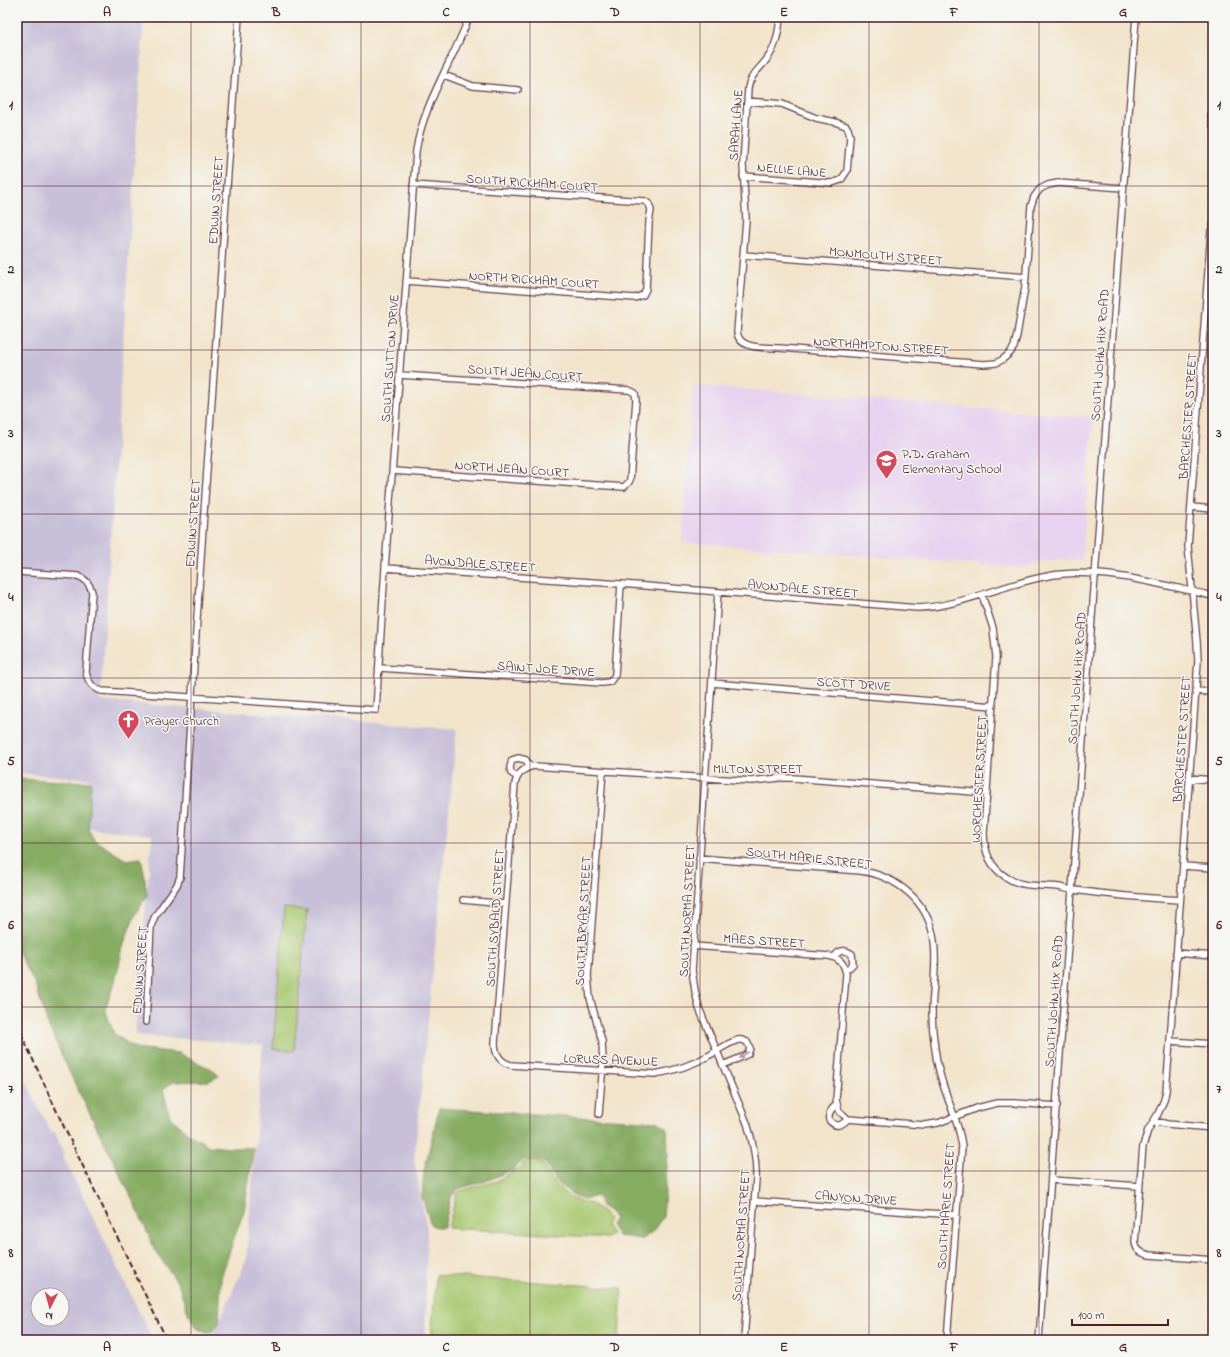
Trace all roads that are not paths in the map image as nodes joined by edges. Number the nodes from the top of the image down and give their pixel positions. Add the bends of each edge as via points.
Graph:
1 (239, 17) edge
2 (469, 17) edge
3 (780, 17) edge
4 (1136, 17) edge
5 (444, 75) junction
6 (518, 90) dead end
7 (1213, 94) edge
8 (747, 101) junction
9 (1213, 125) edge
10 (743, 176) junction
11 (413, 185) junction
12 (1123, 188) junction
13 (1213, 225) edge
14 (743, 255) junction
15 (1026, 277) junction
16 (645, 278) joint
17 (406, 281) junction
18 (399, 375) junction
19 (393, 470) junction
20 (629, 482) joint
21 (1191, 507) junction
22 (1213, 509) edge
23 (385, 568) junction
24 (17, 572) edge
25 (1094, 574) junction
26 (621, 584) junction
27 (1192, 591) junction
28 (718, 592) junction
29 (982, 594) junction
30 (1213, 596) edge
31 (380, 668) junction
32 (712, 683) junction
33 (1196, 691) junction
34 (1213, 692) edge
35 (192, 698) junction
36 (993, 706) junction
37 (512, 760) joint
38 (530, 767) junction
39 (603, 771) junction
40 (517, 777) junction
41 (706, 778) junction
42 (1189, 778) junction
43 (1213, 780) edge
44 (986, 793) junction
45 (699, 858) junction
46 (1183, 866) junction
47 (1213, 868) edge
48 (1071, 890) junction
49 (463, 900) dead end
50 (1180, 900) junction
51 (506, 904) junction
52 (693, 946) junction
53 (1176, 953) junction
54 (1213, 956) edge
55 (834, 957) junction
56 (846, 970) junction
57 (146, 1022) dead end
58 (1170, 1040) junction
59 (1213, 1044) edge
60 (717, 1050) junction
61 (500, 1060) joint
62 (723, 1065) junction
63 (602, 1071) junction
64 (837, 1104) junction
65 (1057, 1106) junction
66 (599, 1114) dead end
67 (955, 1117) junction
68 (848, 1119) junction
69 (1154, 1121) junction
70 (1213, 1128) edge
71 (1051, 1180) junction
72 (1139, 1186) junction
73 (754, 1201) junction
74 (956, 1214) junction
75 (1213, 1260) edge
76 (744, 1340) edge
77 (947, 1340) edge
78 (1039, 1340) edge

1 - 35 street, EDWIN STREET
2 - 5 street, SOUTH SUTTON DRIVE
3 - 8 street, SARAH LANE via 775,46 751,77
4 - 12 street, SOUTH JOHN HIX ROAD
5 - 6 street via 472,86
5 - 11 street, SOUTH SUTTON DRIVE via 418,140
7 - 9 street
8 - 10 street, SARAH LANE
8 - 10 street, NELLIE LANE via 782,104 816,118 843,124 850,136 847,171 837,182
10 - 14 street, SARAH LANE via 746,197
11 - 16 street, SOUTH RICKHAM COURT via 641,200 649,204 651,210
11 - 17 street, SOUTH SUTTON DRIVE
12 - 15 street via 1058,183 1040,189 1031,206
12 - 25 street, SOUTH JOHN HIX ROAD
13 - 21 street, BARCHESTER STREET
14 - 15 street, MONMOUTH STREET
14 - 15 street, NORTHAMPTON STREET via 737,332 738,338 746,344 984,364 1002,360 1014,347
16 - 17 street, NORTH RICKHAM COURT via 645,292 635,298
17 - 18 street, SOUTH SUTTON DRIVE
18 - 19 street, SOUTH SUTTON DRIVE
18 - 20 street, SOUTH JEAN COURT via 629,390 635,393 636,406
19 - 20 street, NORTH JEAN COURT via 621,487
19 - 23 street, SOUTH SUTTON DRIVE
21 - 22 street
21 - 27 street, BARCHESTER STREET via 1188,546
23 - 26 street, AVONDALE STREET
23 - 31 street, SOUTH SUTTON DRIVE
24 - 35 street via 82,577 89,584 92,592 86,672 91,686 102,691
25 - 27 street, AVONDALE STREET via 1124,577
25 - 29 street, AVONDALE STREET via 1069,573 1047,576
25 - 48 street, SOUTH JOHN HIX ROAD
26 - 28 street, AVONDALE STREET
26 - 31 street, SAINT JOE DRIVE via 615,675 610,682
27 - 30 street, AVONDALE STREET
27 - 33 street, BARCHESTER STREET via 1198,642
28 - 29 street, AVONDALE STREET via 918,608 945,605
28 - 32 street, SOUTH NORMA STREET
29 - 36 street, WORCHESTER STREET via 995,647
31 - 35 street, SOUTH SUTTON DRIVE via 376,710
32 - 36 street, SCOTT DRIVE
32 - 41 street, SOUTH NORMA STREET
33 - 34 street
33 - 42 street, BARCHESTER STREET
35 - 57 street, EDWIN STREET via 180,877 177,886 155,916 151,926
36 - 44 street, WORCHESTER STREET
37 - 38 street, MILTON STREET via 526,760
37 - 40 street, SOUTH SYBALD STREET via 510,767
38 - 39 street, MILTON STREET
38 - 40 street, MILTON STREET
39 - 41 street, MILTON STREET
39 - 63 street, SOUTH BRYAR STREET via 588,976 590,998 602,1041
40 - 51 street, SOUTH SYBALD STREET
41 - 44 street, MILTON STREET via 752,781 785,777
41 - 45 street, SOUTH NORMA STREET
42 - 43 street
42 - 46 street, BARCHESTER STREET
44 - 48 street, WORCHESTER STREET via 984,842 989,858 999,873 1023,885
45 - 52 street, SOUTH NORMA STREET
45 - 67 street, SOUTH MARIE STREET via 866,872 891,880 912,896 926,914 934,938 936,956 932,1011 933,1041 939,1073
46 - 47 street
46 - 50 street, BARCHESTER STREET
48 - 50 street, WORCHESTER STREET
48 - 65 street, SOUTH JOHN HIX ROAD
49 - 51 street
50 - 53 street, BARCHESTER STREET
51 - 61 street, SOUTH SYBALD STREET via 495,1044 496,1054
52 - 55 street, MAES STREET
52 - 60 street, SOUTH NORMA STREET via 692,970 695,991 701,1013
53 - 54 street
53 - 58 street, BARCHESTER STREET
55 - 56 street
55 - 56 street, MAES STREET via 844,950 852,954 853,964
56 - 64 street, MAES STREET
58 - 59 street
58 - 69 street, BARCHESTER STREET via 1166,1091
60 - 62 street, SOUTH NORMA STREET
60 -> 62 street, LORUSS AVENUE via 738,1040 746,1040 749,1045 747,1055
60 - 63 street, LORUSS AVENUE via 690,1064 666,1072 646,1074
61 - 63 street, LORUSS AVENUE via 511,1065
62 - 73 street, SOUTH NORMA STREET via 753,1141 756,1168
63 - 66 street, SOUTH BRYAR STREET
64 - 68 street
64 - 68 street, MAES STREET via 829,1113 829,1120 838,1125
65 - 67 street, MAES STREET via 997,1103
65 - 71 street, SOUTH JOHN HIX ROAD
67 - 68 street, MAES STREET via 925,1125
67 - 74 street, SOUTH MARIE STREET via 962,1146
69 - 70 street
69 - 72 street, BARCHESTER STREET via 1145,1137
71 - 72 street
71 - 78 street, SOUTH JOHN HIX ROAD
72 - 75 street, BARCHESTER STREET via 1135,1242 1138,1250 1150,1256
73 - 74 street, CANYON DRIVE
73 - 76 street, SOUTH NORMA STREET
74 - 77 street, SOUTH MARIE STREET

